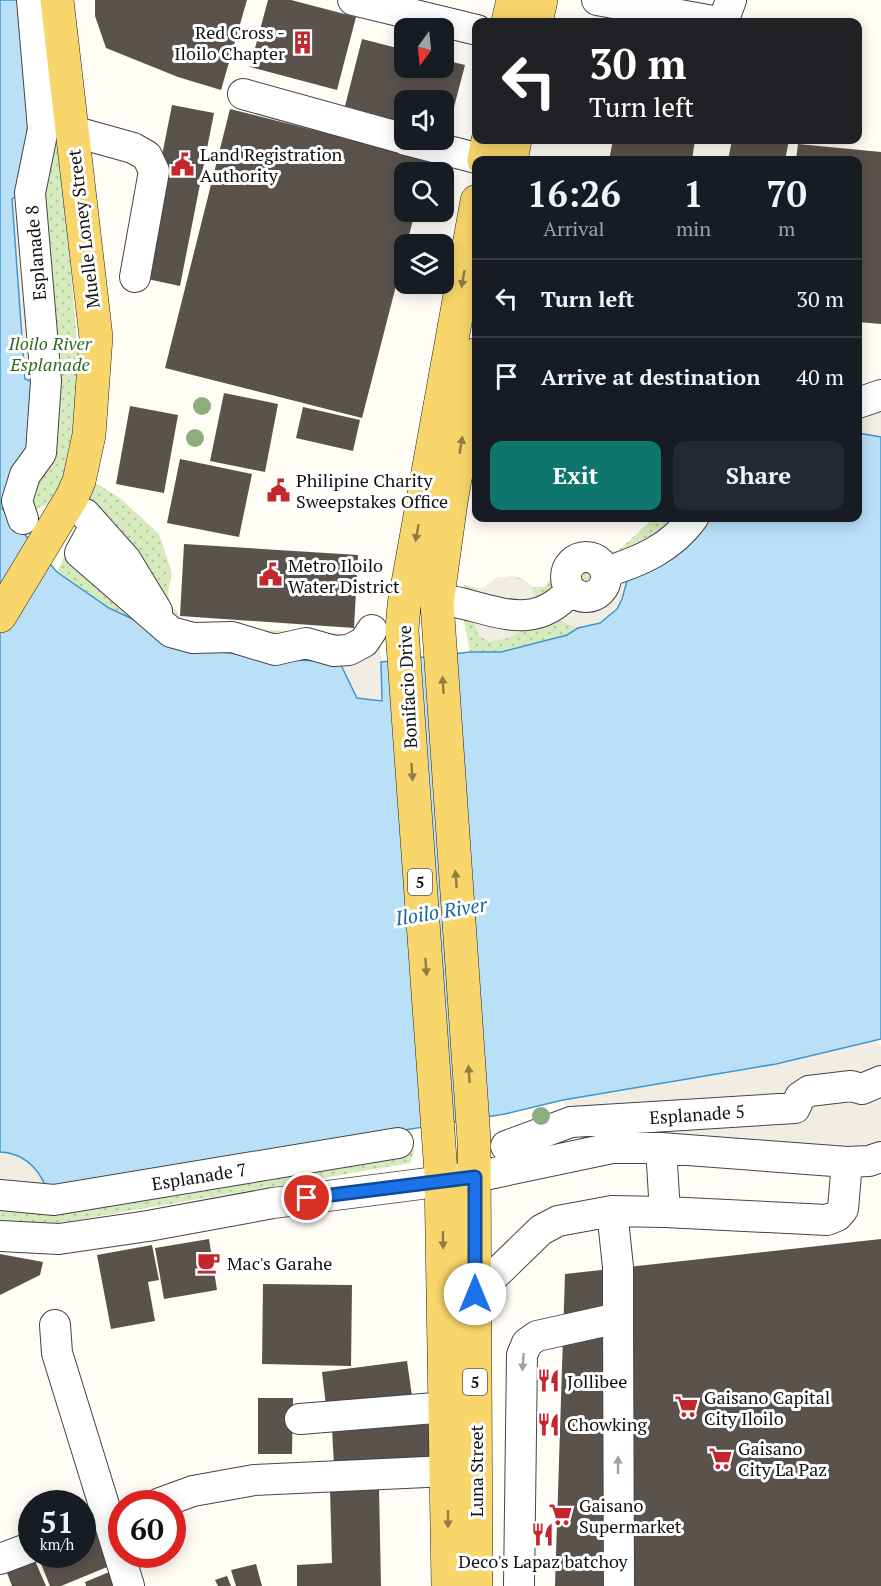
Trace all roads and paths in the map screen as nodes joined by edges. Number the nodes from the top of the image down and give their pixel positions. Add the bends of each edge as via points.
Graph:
1 (32, 0) edge
2 (57, 0) edge
3 (353, 0) edge
4 (513, 0) edge
5 (541, 0) edge
6 (597, 0) edge
7 (731, 0) edge
8 (509, 18) edge
9 (537, 18) edge
10 (696, 18) edge
11 (724, 18) edge
12 (472, 29) edge
13 (243, 94) dead end
14 (72, 131) junction
15 (394, 136) edge
16 (443, 150) edge
17 (472, 157) edge
18 (472, 225) edge
19 (135, 277) dead end
20 (472, 382) edge
21 (881, 395) edge
22 (862, 402) edge
23 (20, 510) dead end
24 (78, 522) junction
25 (690, 522) edge
26 (445, 614) junction
27 (0, 616) edge
28 (163, 625) junction
29 (387, 630) junction
30 (881, 1081) edge
31 (474, 1140) joint
32 (398, 1143) dead end
33 (439, 1143) joint
34 (506, 1146) dead end
35 (661, 1148) junction
36 (881, 1157) edge
37 (847, 1162) junction
38 (475, 1177) junction
39 (441, 1182) junction
40 (0, 1195) edge
41 (612, 1211) junction
42 (665, 1212) junction
43 (0, 1236) edge
44 (475, 1294) junction
45 (618, 1318) junction
46 (55, 1325) dead end
47 (447, 1407) junction
48 (300, 1419) dead end
49 (448, 1471) junction
50 (186, 1494) edge
51 (104, 1519) edge
52 (18, 1552) edge
53 (0, 1559) edge
54 (129, 1586) edge
55 (448, 1586) edge
56 (476, 1586) edge
57 (519, 1586) edge
58 (619, 1586) edge

1 - 23 street, Esplanade 8 via 43,129 30,193 46,381 41,453 25,475
2 - 14 main road, Muelle Loney Street
3 - 12 street
4 - 8 main road
5 - 9 main road
6 - 10 street
7 - 11 street
13 - 15 street
14 - 19 street via 133,148 151,163 154,171
14 - 24 main road, Muelle Loney Street via 96,337
16 - 17 street
18 -> 29 main road, Bonifacio Drive / 5
26 -> 20 main road, Bonifacio Drive / 5 via 437,603
21 - 22 street
24 - 27 main road, Muelle Loney Street
24 - 28 street via 126,560 150,595
24 - 28 street via 80,553
25 - 26 street via 654,554 606,572 593,558 580,558 567,572 570,590 558,604 537,614
31 -> 26 main road, Bonifacio Drive / 5
28 - 29 street via 182,636 232,637 275,650 306,643 334,651 349,650
29 -> 33 main road, Bonifacio Drive / 5
30 - 34 street, Esplanade 5 via 862,1089 851,1086 809,1091 800,1097 795,1108 571,1122
31 - 38 main road, Luna Street / 5
32 - 40 street, Esplanade 7 via 54,1200
33 - 39 main road, Luna Street / 5
35 - 37 street
35 - 38 street via 582,1152
35 - 42 street
36 - 37 street
37 - 42 street via 843,1209 827,1220
38 - 39 street
38 - 44 main road, Luna Street / 5
39 - 43 street via 273,1203 59,1239
39 -> 47 main road, Luna Street / 5
41 - 42 street
41 - 44 street via 558,1221 541,1230
41 - 45 street
44 - 56 main road, Luna Street / 5
45 -> 57 street via 537,1336 527,1343 522,1355
58 -> 45 street
46 - 51 street via 57,1353
47 - 48 street
47 - 49 main road, Luna Street / 5
49 - 50 street via 254,1480
49 -> 55 main road, Luna Street / 5
51 - 54 street
52 - 53 street

